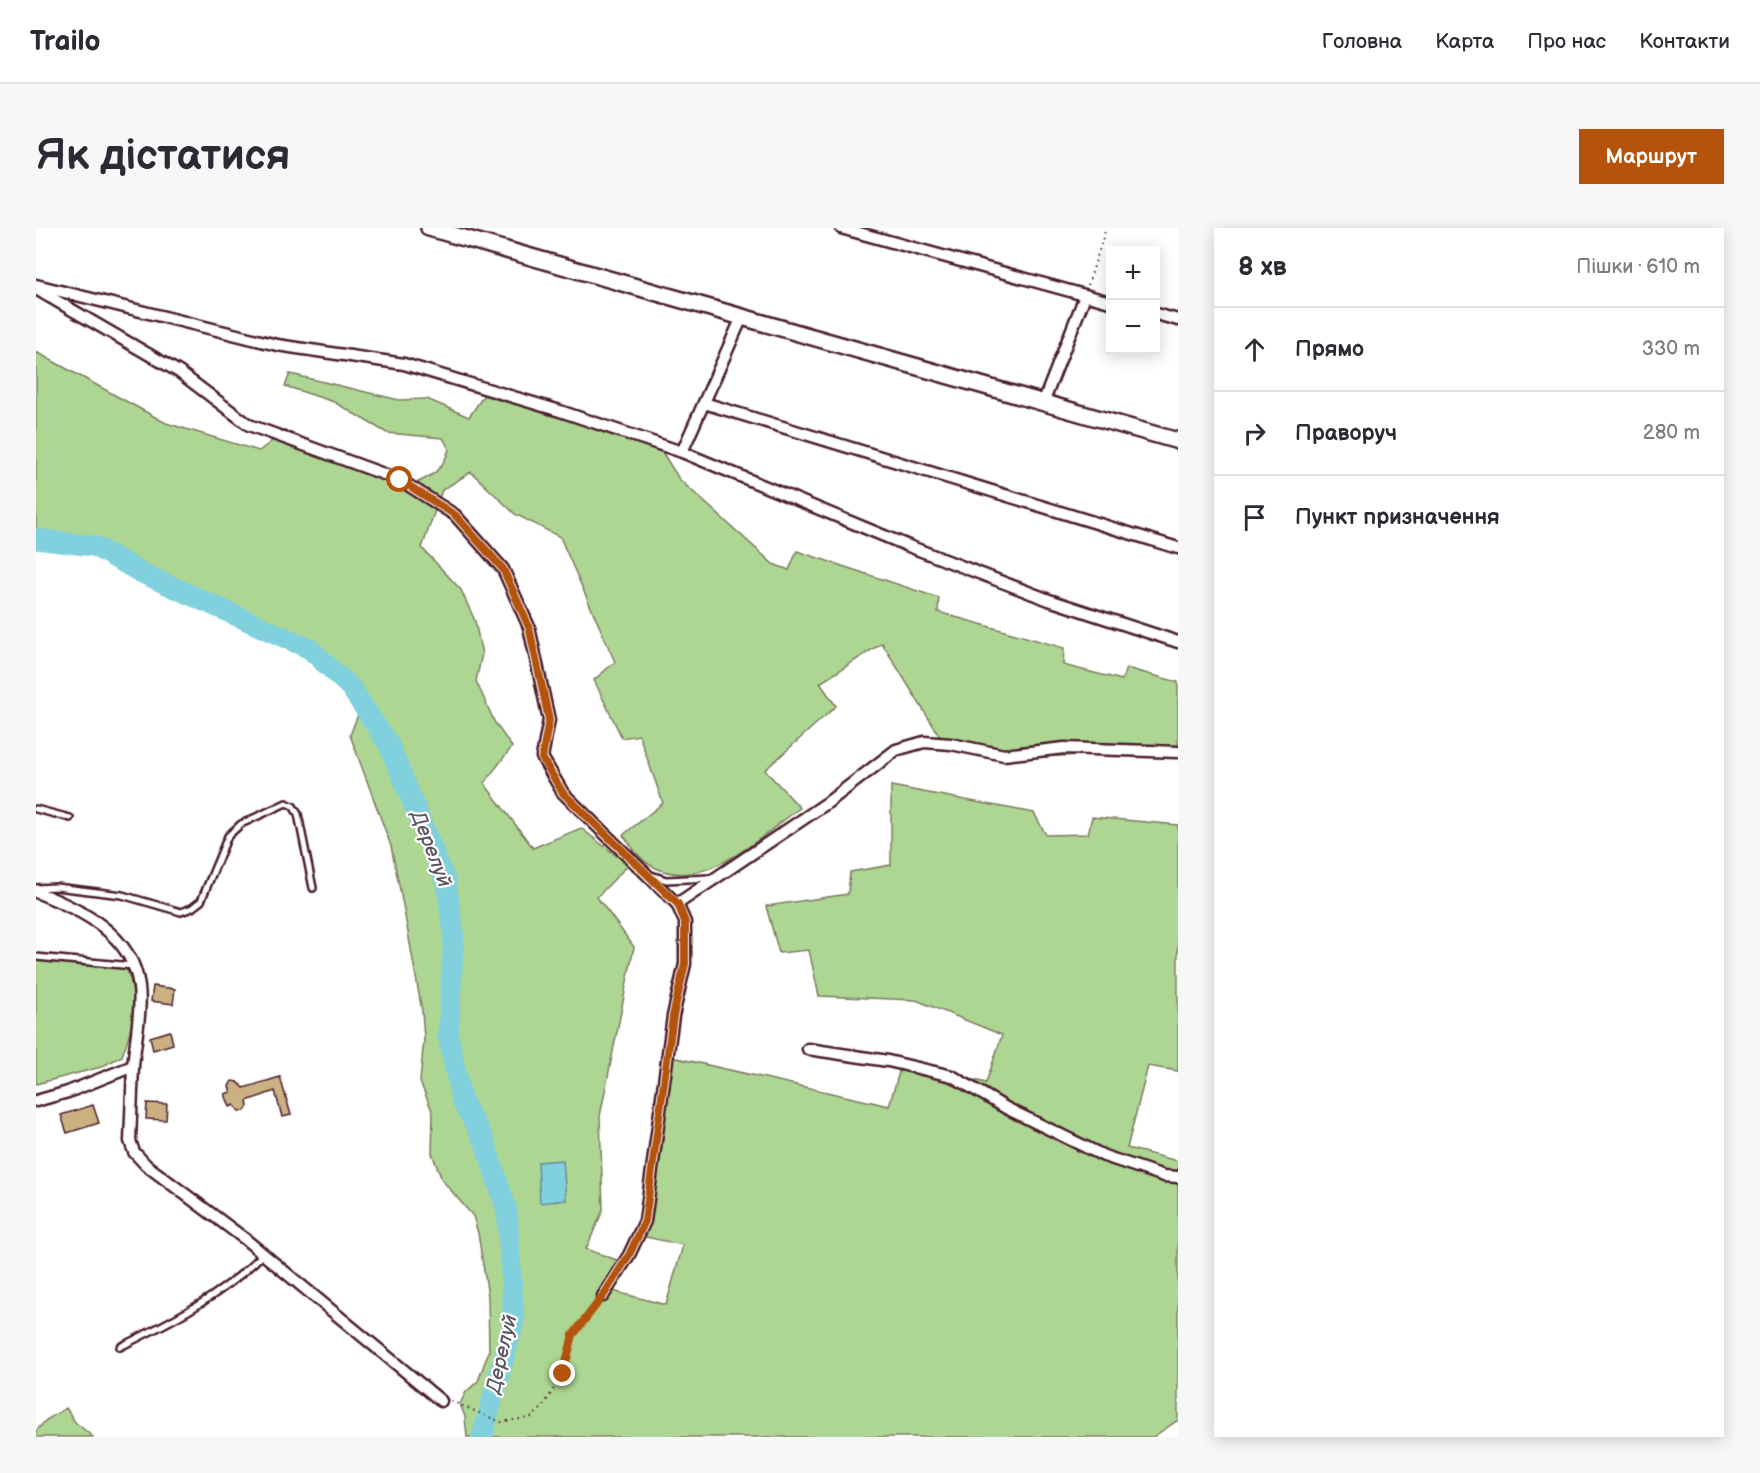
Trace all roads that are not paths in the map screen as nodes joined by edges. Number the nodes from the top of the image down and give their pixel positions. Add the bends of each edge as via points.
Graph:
1 (429, 228) edge
2 (842, 228) edge
3 (36, 287) edge
4 (1085, 296) junction
5 (1106, 301) edge
6 (1160, 315) edge
7 (742, 317) junction
8 (1178, 320) edge
9 (1042, 403) junction
10 (704, 404) junction
11 (1178, 441) edge
12 (682, 452) junction
13 (1178, 548) edge
14 (1178, 642) edge
15 (1178, 752) edge
16 (36, 809) edge
17 (70, 818) dead end
18 (642, 872) junction
19 (717, 878) junction
20 (313, 888) dead end
21 (36, 890) edge
22 (678, 904) junction
23 (36, 957) edge
24 (133, 966) junction
25 (808, 1049) dead end
26 (133, 1066) junction
27 (36, 1101) edge
28 (1178, 1177) edge
29 (263, 1254) junction
30 (603, 1296) road end
31 (120, 1347) dead end
32 (441, 1401) road end

1 - 7 main road
2 - 4 street
3 - 12 street via 276,345 404,364
3 - 18 street via 179,372 249,425 400,480 455,515 503,569 529,627 549,720 542,758 563,793
4 - 5 street
4 - 9 street
6 - 8 street
7 - 9 main road
7 - 10 street
9 - 11 main road
10 - 12 street
10 - 13 street
12 - 14 street via 1049,600
15 - 19 street via 1064,748 1004,754 924,742 896,750
16 - 17 lane
18 - 19 lane via 666,880
18 - 22 street
19 - 22 street
20 - 21 lane via 298,814 286,803 241,824 228,836 201,901 181,912 122,895 56,887
21 - 24 street via 88,915 114,936
22 - 30 street via 685,922 685,964 673,1016 645,1221
23 - 24 lane
24 - 26 street via 140,988
25 - 28 street via 952,1076 1006,1108 1104,1156
26 - 27 street
26 - 29 street via 130,1141 134,1152
29 - 31 lane via 213,1296
29 - 32 street

